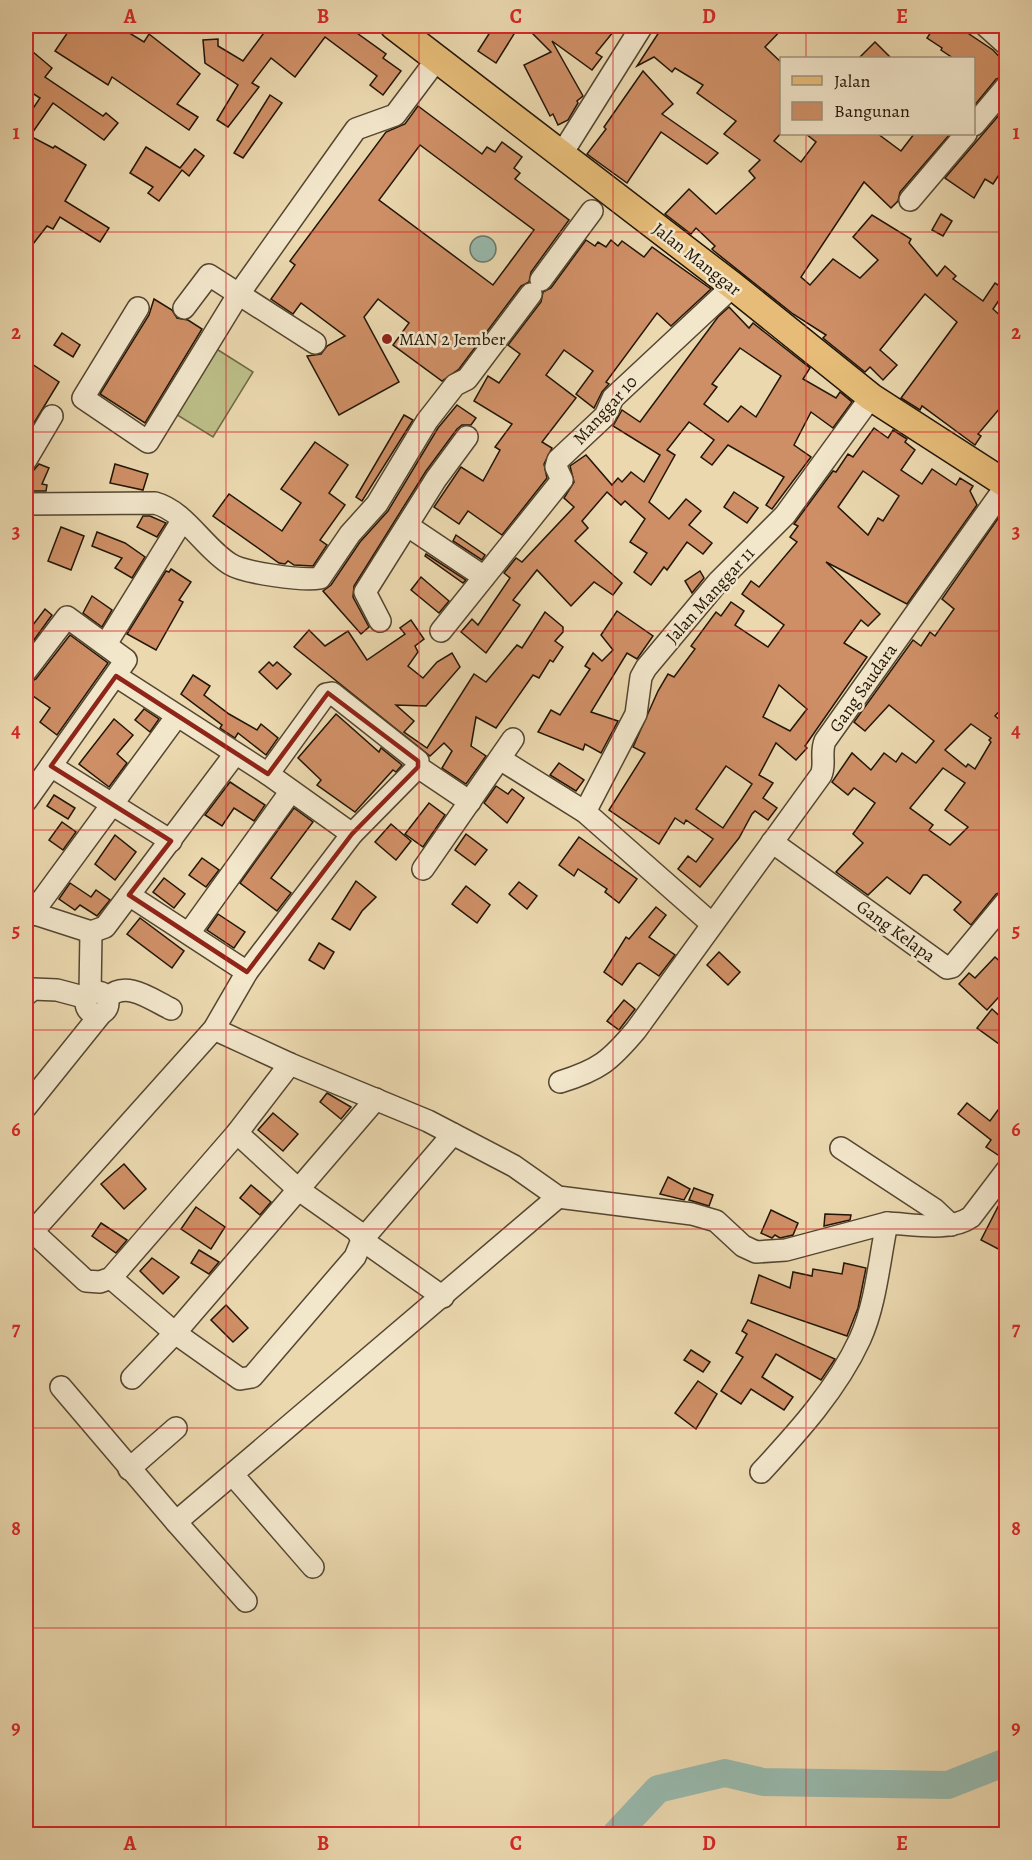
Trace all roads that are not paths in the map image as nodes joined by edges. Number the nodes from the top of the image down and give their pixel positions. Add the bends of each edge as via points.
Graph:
1 (394, 26) edge
2 (642, 26) edge
3 (986, 26) edge
4 (1006, 44) edge
5 (437, 59) junction
6 (1006, 87) edge
7 (975, 124) edge
8 (965, 135) edge
9 (561, 155) junction
10 (910, 200) dead end
11 (592, 211) dead end
12 (733, 286) junction
13 (238, 295) junction
14 (138, 308) dead end
15 (184, 309) dead end
16 (315, 343) dead end
17 (872, 397) junction
18 (52, 416) dead end
19 (467, 437) dead end
20 (26, 460) edge
21 (1006, 485) edge
22 (26, 504) edge
23 (182, 521) junction
24 (408, 526) junction
25 (484, 577) junction
26 (380, 621) dead end
27 (441, 631) dead end
28 (106, 644) junction
29 (27, 665) edge
30 (116, 676) junction
31 (177, 716) junction
32 (513, 739) dead end
33 (235, 754) junction
34 (500, 759) junction
35 (51, 766) junction
36 (418, 767) junction
37 (268, 774) junction
38 (291, 791) junction
39 (26, 801) edge
40 (470, 802) junction
41 (111, 804) junction
42 (585, 812) junction
43 (352, 834) junction
44 (171, 841) junction
45 (772, 842) junction
46 (423, 869) dead end
47 (129, 895) junction
48 (1006, 902) edge
49 (28, 913) edge
50 (712, 924) junction
51 (95, 931) junction
52 (189, 933) junction
53 (247, 972) junction
54 (26, 995) edge
55 (96, 1001) junction
56 (171, 1009) dead end
57 (222, 1016) junction
58 (290, 1064) junction
59 (560, 1082) dead end
60 (376, 1099) junction
61 (26, 1107) edge
62 (237, 1133) junction
63 (453, 1134) junction
64 (841, 1148) dead end
65 (1006, 1171) edge
66 (299, 1190) junction
67 (558, 1197) junction
68 (951, 1225) junction
69 (886, 1229) junction
70 (29, 1235) edge
71 (362, 1240) junction
72 (111, 1278) junction
73 (442, 1296) junction
74 (175, 1333) junction
75 (132, 1377) dead end
76 (61, 1387) dead end
77 (176, 1428) dead end
78 (129, 1469) junction
79 (761, 1472) dead end
80 (233, 1475) junction
81 (177, 1522) junction
82 (312, 1567) dead end
83 (246, 1601) dead end

1 - 5 main road, Jalan Manggar
2 - 9 street
3 - 4 street
5 - 9 main road, Jalan Manggar
5 - 13 street via 395,115 356,129
6 - 7 street
8 - 10 street
9 - 12 main road, Jalan Manggar
11 - 23 street via 467,379 455,385 427,421 377,504 350,534 324,576 313,579 238,568
12 - 17 main road, Jalan Manggar
12 - 25 street, Manggar 10 via 613,398 605,416 558,460 556,469 562,480
13 - 14 street via 148,442 83,399
13 - 15 street via 206,276
13 - 16 street
17 - 21 main road, Jalan Manggar
17 - 42 street, Jalan Manggar 11 via 785,515 718,582 646,668 641,676 636,714
18 - 20 street
19 - 24 street
21 - 45 street, Gang Saudara via 833,730 822,748 824,771
22 - 23 street via 155,503 162,504
23 - 28 street
24 - 25 street
24 - 26 street via 364,594
25 - 27 street, Manggar 10
28 - 29 street via 67,617
28 - 30 street via 126,660
30 - 31 street
30 - 35 street
31 - 33 street
31 - 41 street
32 - 34 street
33 - 37 street
33 - 44 street
34 - 40 street
34 - 42 street
35 - 39 street
35 - 41 street
36 - 37 street via 418,761 328,693
36 - 40 street
36 - 43 street
37 - 38 street
38 - 43 street
38 - 52 street
40 - 46 street
41 - 44 street
41 - 49 street
42 - 50 street
43 - 53 street
44 - 47 street
45 - 48 street, Gang Kelapa via 947,968 952,967
45 - 50 street, Gang Saudara
47 - 51 street
47 - 52 street
49 - 51 street
50 - 59 street, Gang Saudara via 614,1056 590,1072
51 - 55 street
52 - 53 street
53 - 57 street
54 - 55 street via 33,989 57,990
55 - 56 street via 125,989
55 - 61 street
57 - 58 street
57 - 70 street
58 - 60 street
58 - 62 street
60 - 63 street
60 - 66 street
62 - 66 street
62 - 72 street
63 - 67 street via 514,1166
63 - 71 street
64 - 68 street via 934,1209
65 - 68 street via 971,1217
66 - 71 street via 357,1232
66 - 74 street
67 - 69 street via 692,1214 716,1221 743,1246 756,1252 786,1250
67 - 73 street
68 - 69 street
69 - 79 street via 860,1339 818,1405
70 - 72 street via 86,1281
71 - 73 street
71 - 74 street via 355,1257 248,1379 240,1379
72 - 74 street
73 - 80 street
74 - 75 street
76 - 78 street
77 - 78 street
78 - 81 street
80 - 81 street
80 - 82 street
81 - 83 street

